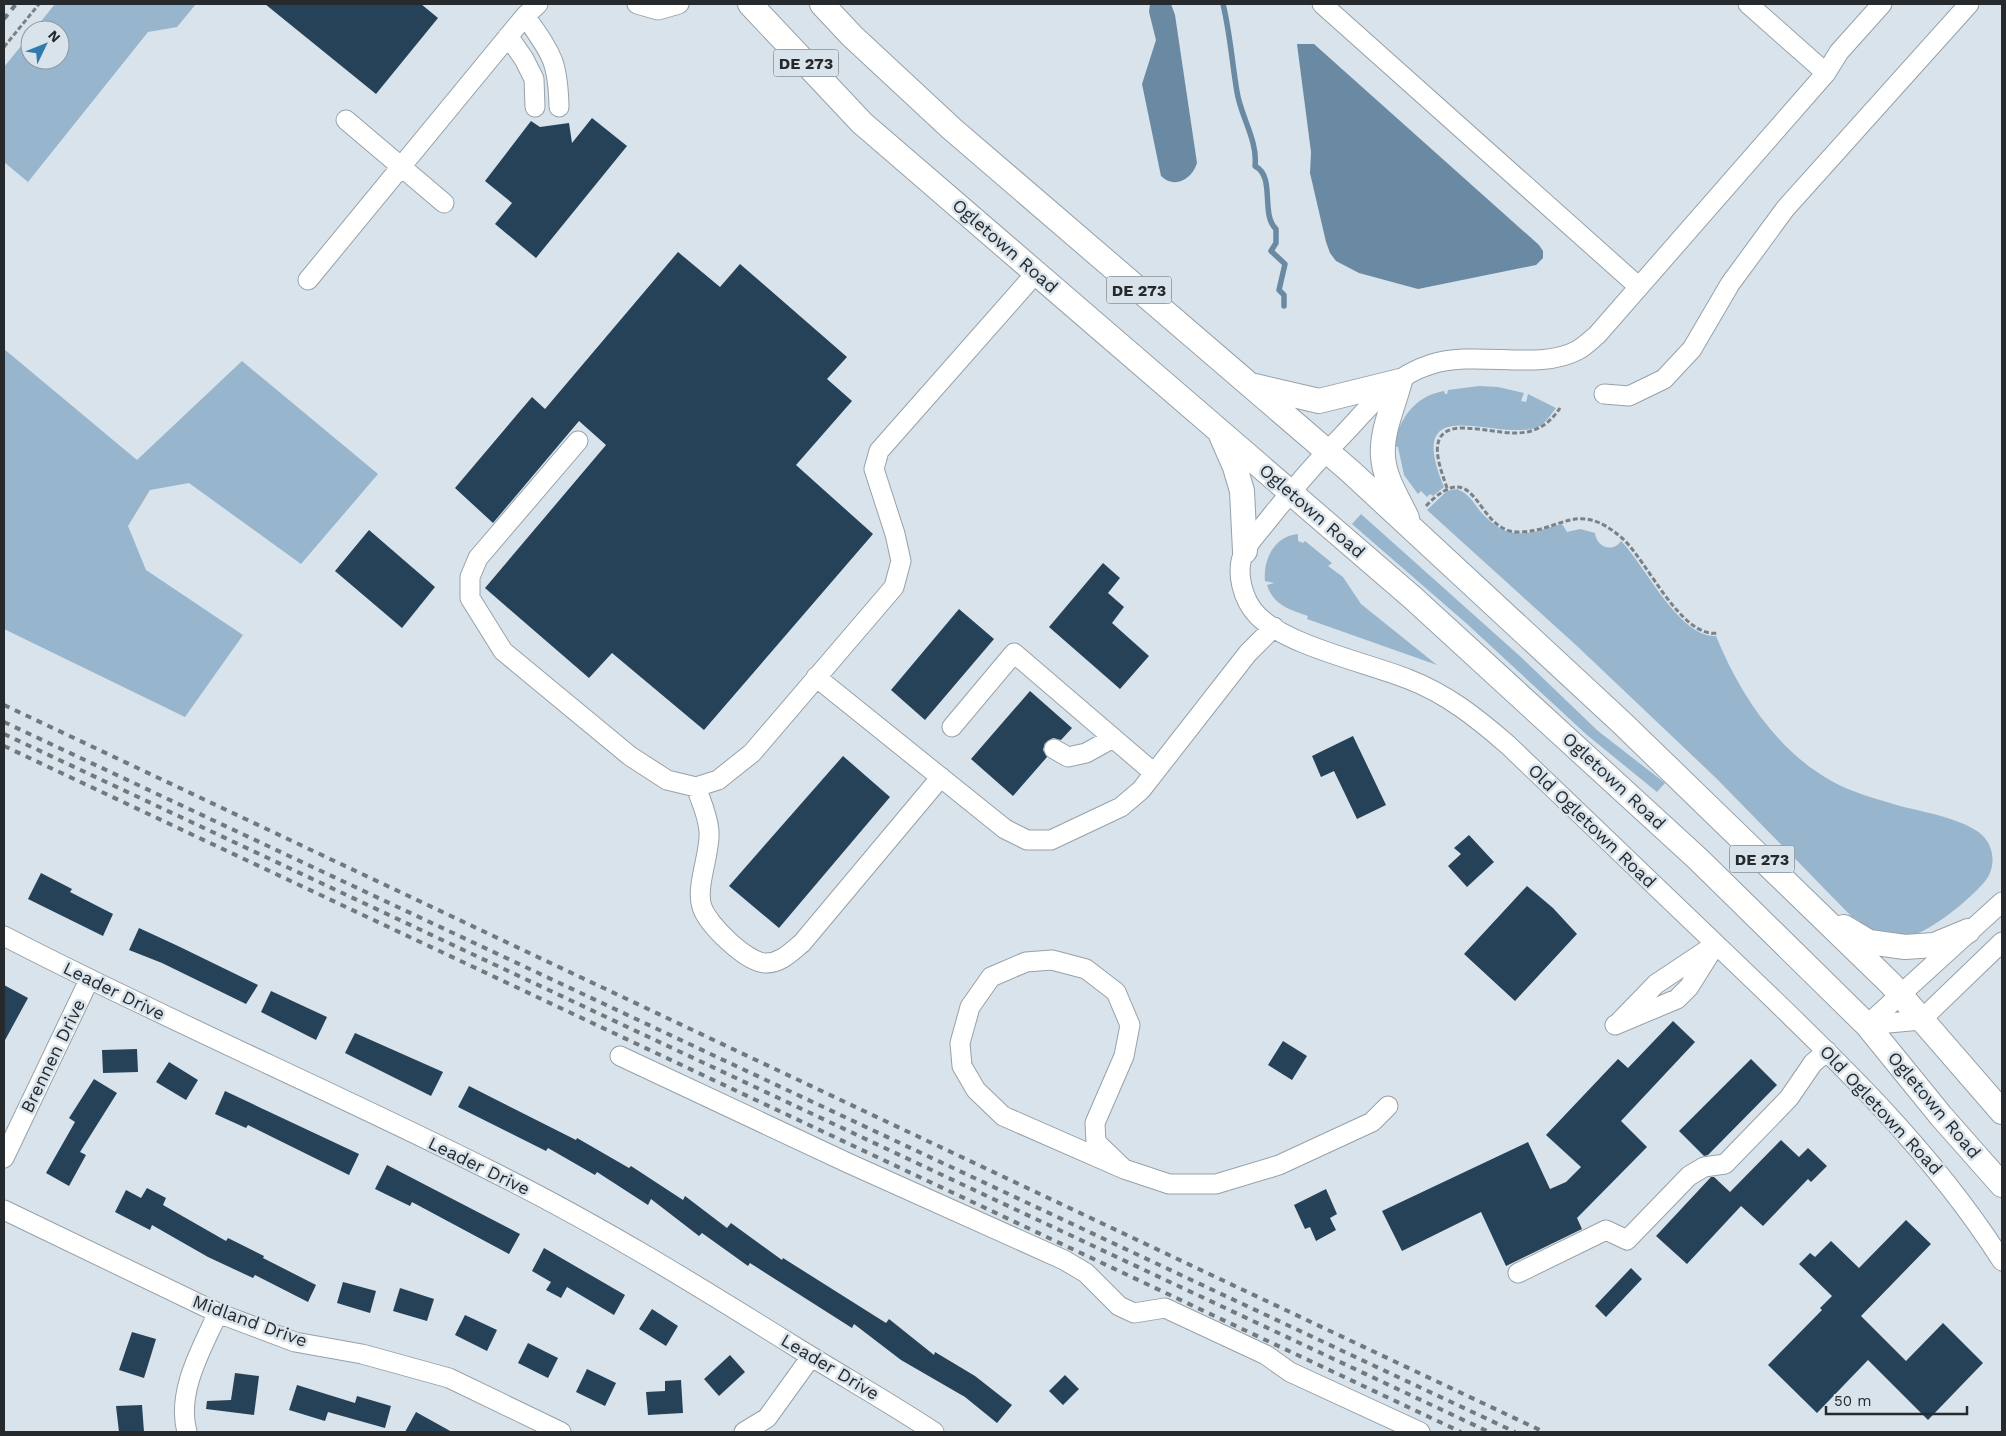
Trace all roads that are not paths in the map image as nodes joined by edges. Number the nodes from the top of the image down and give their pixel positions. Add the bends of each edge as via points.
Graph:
1 (637, 4) edge
2 (679, 4) edge
3 (750, 4) edge
4 (822, 4) edge
5 (1322, 4) edge
6 (1748, 4) edge
7 (1882, 4) edge
8 (1969, 4) edge
9 (532, 10) edge
10 (508, 36) junction
11 (1826, 73) junction
12 (559, 106) dead end
13 (535, 107) dead end
14 (346, 120) dead end
15 (401, 167) junction
16 (444, 203) dead end
17 (1036, 272) junction
18 (308, 280) dead end
19 (1639, 287) junction
20 (1400, 381) junction
21 (1248, 384) junction
22 (1604, 394) dead end
23 (1218, 429) junction
24 (578, 440) dead end
25 (1326, 451) junction
26 (1291, 492) junction
27 (1412, 528) junction
28 (1245, 551) junction
29 (1274, 627) junction
30 (816, 677) junction
31 (952, 727) dead end
32 (1113, 738) junction
33 (1054, 749) dead end
34 (1154, 773) junction
35 (941, 777) junction
36 (696, 787) junction
37 (2002, 902) edge
38 (1815, 910) junction
39 (1968, 931) junction
40 (4, 936) edge
41 (2002, 942) edge
42 (1716, 944) junction
43 (89, 980) junction
44 (1900, 995) junction
45 (1921, 1020) junction
46 (1868, 1025) junction
47 (1828, 1051) junction
48 (620, 1056) dead end
49 (1388, 1106) dead end
50 (2002, 1112) edge
51 (4, 1158) edge
52 (1124, 1169) junction
53 (2002, 1185) edge
54 (4, 1210) edge
55 (2002, 1261) edge
56 (1518, 1273) dead end
57 (218, 1313) junction
58 (811, 1356) junction
59 (187, 1432) edge
60 (561, 1432) edge
61 (744, 1432) edge
62 (934, 1432) edge
63 (1420, 1432) edge

1 - 2 street via 658,10
3 - 17 main road, Ogletown Road / DE 273 via 862,123
4 - 21 main road, DE 273 via 952,130
5 - 19 street
6 - 11 street
7 - 11 street, Old Ogletown Road via 1839,52
8 - 22 street via 1785,209 1730,284 1692,349 1664,379 1629,396
9 - 10 street
9 - 12 street via 555,64
10 - 13 street via 534,79
10 - 15 street
11 - 19 street, Old Ogletown Road
14 - 15 street
15 - 16 street
15 - 18 street
17 - 23 main road, Ogletown Road / DE 273
17 - 30 street via 879,451 874,469 896,534 901,561 894,587
19 - 20 street, Old Ogletown Road via 1597,335 1578,350 1542,360 1472,357 1450,360 1429,365
20 - 21 main road via 1318,401
20 - 25 street, Old Ogletown Road via 1368,406
20 - 27 main road via 1384,441 1383,457 1386,474
21 - 25 main road, DE 273
23 - 26 main road, Ogletown Road / DE 273
23 - 28 main road via 1240,485
24 - 36 street via 478,558 470,577 470,598 503,650 630,756 667,780
25 - 26 street, Old Ogletown Road
25 - 27 main road, DE 273
26 - 28 street, Old Ogletown Road
26 - 46 main road, Ogletown Road / DE 273 via 1500,675 1698,859
27 - 38 main road, DE 273 via 1622,723
28 - 29 street, Old Ogletown Road via 1241,576 1243,592 1250,608
29 - 34 street via 1248,653
29 - 42 street, Old Ogletown Road via 1295,639 1409,680 1472,713
30 - 35 street
30 - 36 street via 752,753 718,780
31 - 32 street via 1014,653
32 - 33 street via 1086,753 1068,756
32 - 34 street
34 - 35 street via 1121,807 1051,840 1027,840 1005,829
35 - 36 street via 802,943 783,959 764,963 737,949 712,927 701,905 709,832
37 - 39 street
38 - 39 main road via 1869,942 1905,948 1934,945
38 - 44 main road, DE 273
39 - 44 street
40 - 43 street, Leader Drive
41 - 45 street
42 - 42 street via 1656,984 1616,1025 1677,999 1689,987
42 - 47 street, Old Ogletown Road
43 - 51 street, Brennen Drive
43 - 58 street, Leader Drive via 492,1171 652,1257
44 - 45 main road, DE 273
44 - 46 street
45 - 46 street, Ogletown Road
45 - 50 main road, DE 273
46 - 53 main road, Ogletown Road / DE 273
47 - 55 street, Old Ogletown Road via 1940,1174 1977,1221
47 - 56 street via 1813,1063 1789,1098 1724,1164 1704,1167 1689,1176 1627,1240 1606,1230
48 - 63 street via 1064,1260 1086,1273 1119,1306 1134,1313 1165,1308 1266,1355 1290,1372
49 - 52 street via 1372,1122 1279,1165 1216,1184 1169,1184
52 - 52 street via 1003,1116 976,1090 962,1066 960,1043 970,1007 991,977 1026,962 1052,960 1086,969 1116,992 1130,1025 1124,1056 1095,1123 1096,1142
54 - 57 street, Midland Drive
57 - 59 street via 196,1361 186,1395
57 - 60 street, Midland Drive via 295,1342 362,1354 448,1378
58 - 61 street via 767,1418
58 - 62 street, Leader Drive

